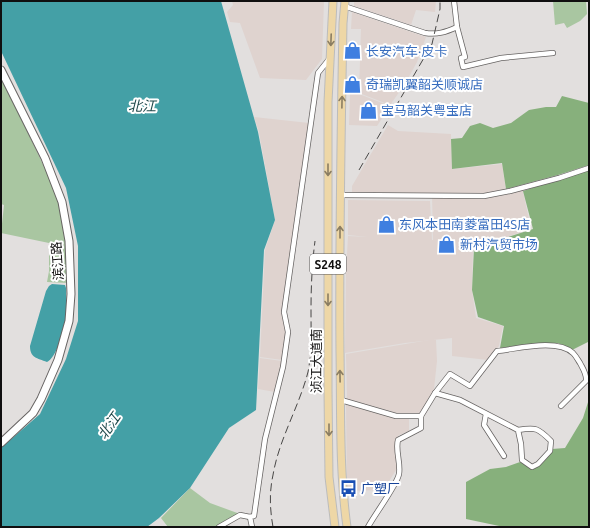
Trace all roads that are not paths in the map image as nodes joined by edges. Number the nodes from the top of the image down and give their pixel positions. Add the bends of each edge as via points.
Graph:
1 (334, 1) edge
2 (454, 1) edge
3 (344, 4) edge
4 (457, 27) junction
5 (553, 53) dead end
6 (330, 58) junction
7 (342, 58) junction
8 (1, 70) edge
9 (589, 168) edge
10 (328, 195) junction
11 (341, 195) junction
12 (435, 393) junction
13 (341, 400) junction
14 (561, 406) dead end
15 (486, 414) junction
16 (421, 416) junction
17 (518, 430) junction
18 (1, 443) edge
19 (504, 456) dead end
20 (250, 517) junction
21 (219, 527) edge
22 (252, 527) edge
23 (335, 527) edge
24 (347, 527) edge
25 (368, 527) edge

1 -> 6 main road, 浈江大道南 / S248
2 - 4 street
3 - 4 street via 425,33 443,33
3 - 7 main road, 浈江大道南 / S248
4 - 5 street via 464,57 461,58 463,67 502,58
6 - 7 main road
6 -> 10 main road, 浈江大道南 / S248
6 - 20 street via 318,73 284,312 288,332 283,367 265,439 254,516
11 -> 7 main road, 浈江大道南 / S248
8 - 18 street, 滨江路 via 45,158 62,202 68,241 71,294 70,321 41,399 33,413
9 - 11 street via 484,196
10 - 11 main road
10 -> 23 main road, 浈江大道南 / S248 via 329,457
13 -> 11 main road, 浈江大道南 / S248
12 - 14 street via 450,374 470,386 497,351 538,345 557,346 575,354 587,378
12 - 15 street via 460,400
12 - 16 street
13 - 16 street via 396,416
13 - 24 main road, 浈江大道南 / S248 via 341,458
15 - 17 street
15 - 19 street via 484,425
16 - 25 street via 421,428 398,440 399,478
17 - 17 street via 522,460 532,467 550,451 551,441 539,429
20 - 21 street via 240,515
20 - 22 street

